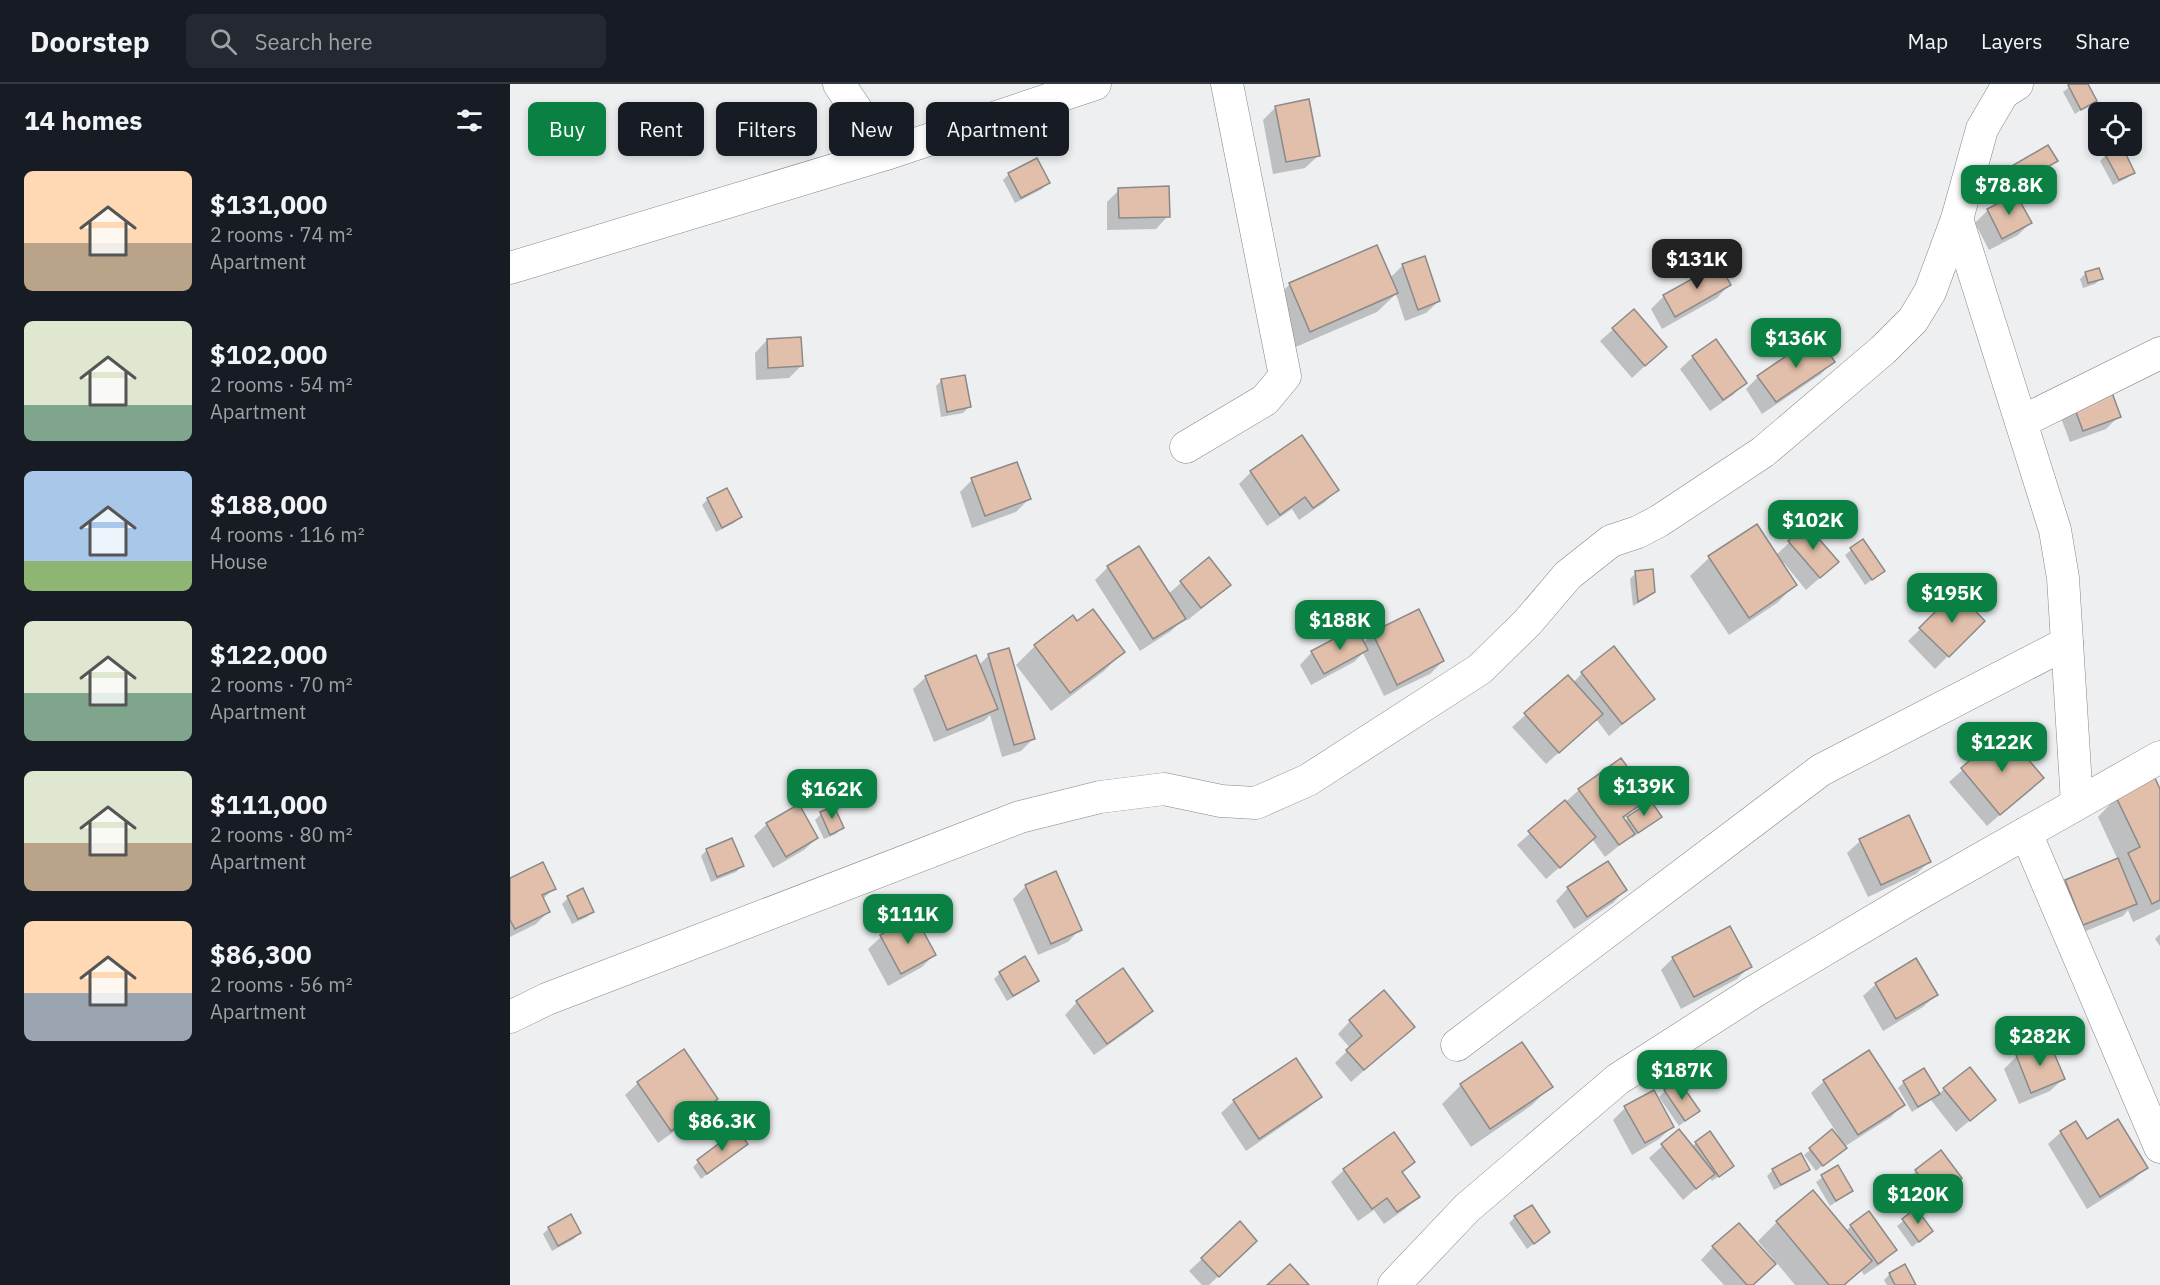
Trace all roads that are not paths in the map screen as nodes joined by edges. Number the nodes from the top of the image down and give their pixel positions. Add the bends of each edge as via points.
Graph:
1 (839, 84) edge
2 (1095, 84) edge
3 (1227, 84) edge
4 (2003, 87) edge
5 (851, 102) edge
6 (914, 145) edge
7 (879, 156) edge
8 (1957, 219) junction
9 (510, 268) edge
10 (2160, 353) edge
11 (2021, 422) junction
12 (1186, 447) dead end
13 (2067, 643) junction
14 (2160, 757) edge
15 (2077, 803) junction
16 (2026, 833) junction
17 (510, 1017) edge
18 (1457, 1045) dead end
19 (2151, 1102) edge
20 (2160, 1147) edge
21 (1394, 1285) edge

1 - 5 street
2 - 6 street
3 - 12 street via 1285,376 1265,400
4 - 8 street via 1982,129
7 - 9 street
8 - 11 street
8 - 17 street via 1930,292 1913,320 1883,350 1763,452 1659,521 1611,541 1568,575 1480,669 1308,780 1256,803 1221,801 1164,789 1100,797 1020,817
10 - 11 street
11 - 13 street via 2055,530
13 - 15 street
13 - 18 street via 1821,770
14 - 15 street
15 - 16 street
16 - 19 street
16 - 21 street via 1755,991 1618,1079 1467,1208
19 - 20 street

